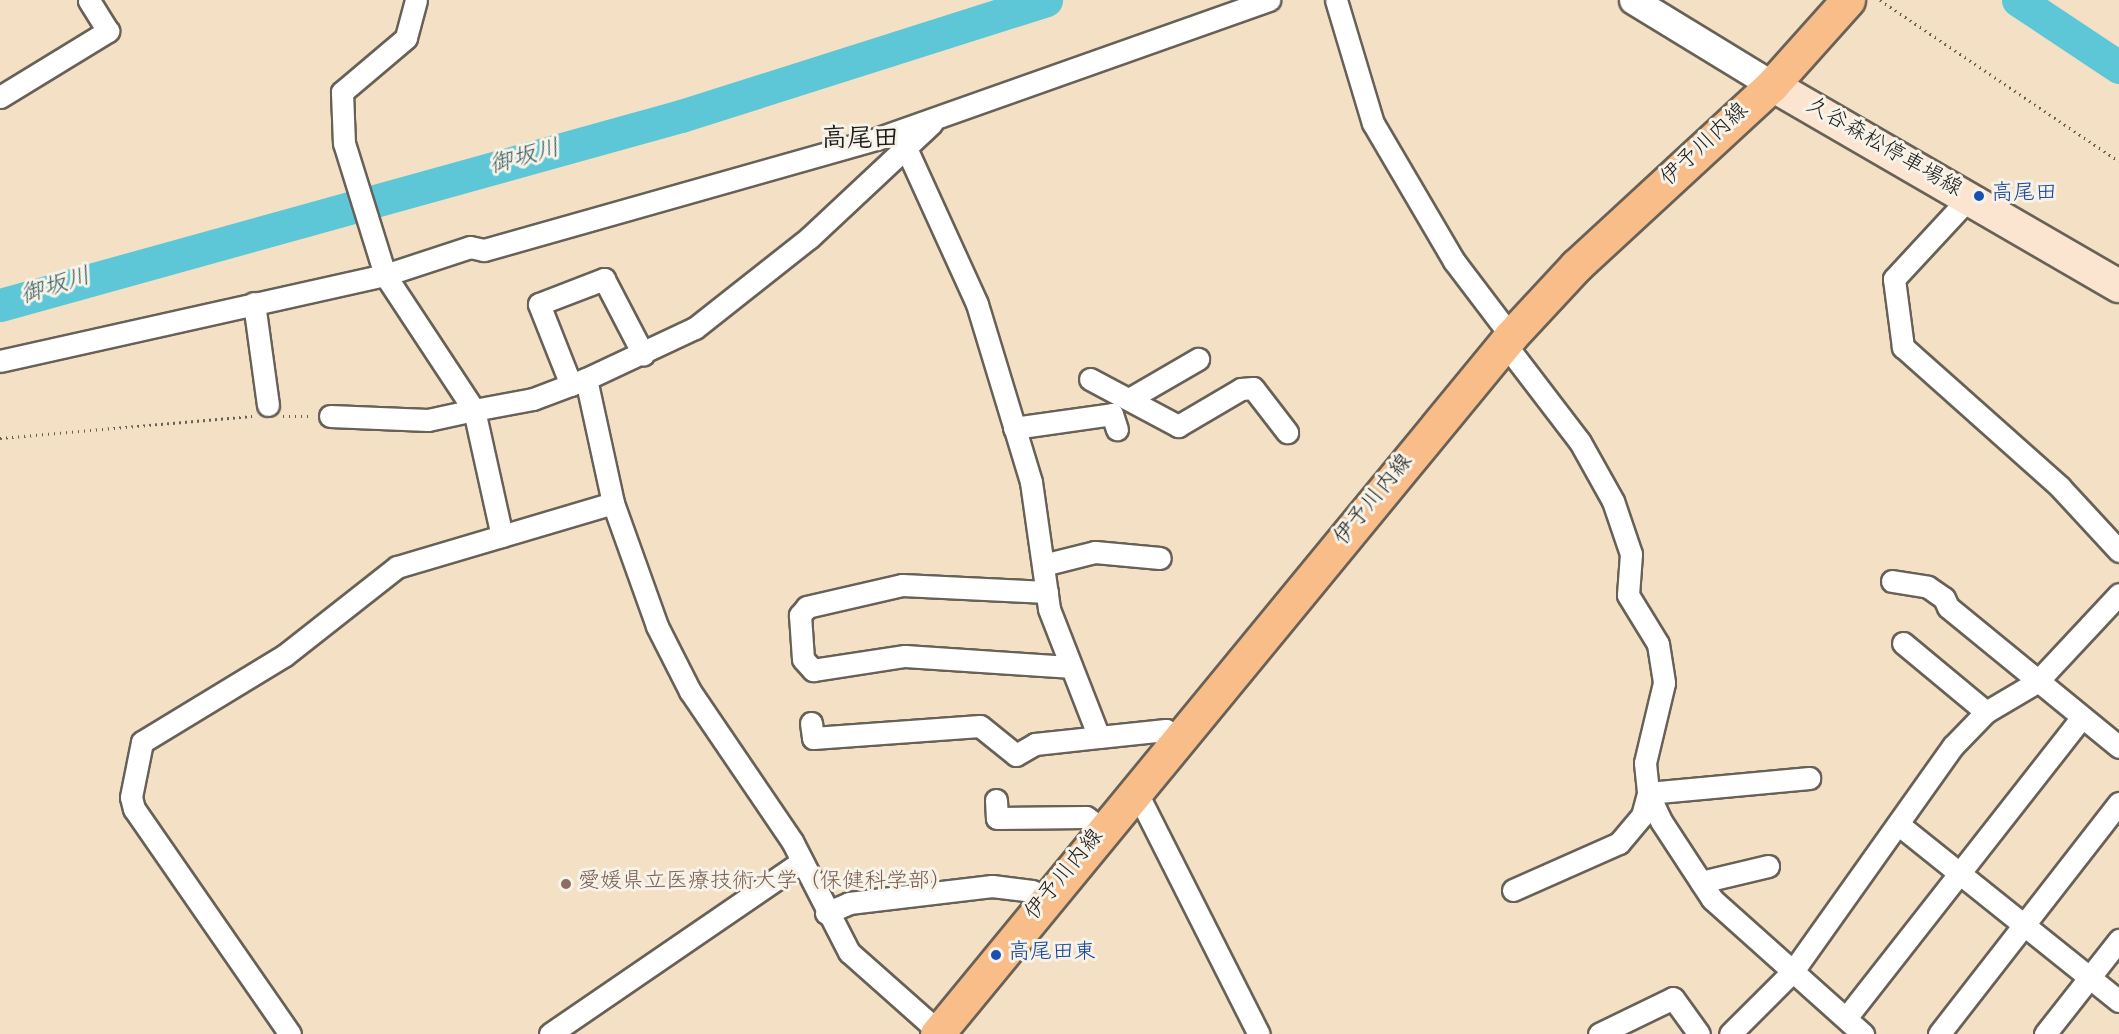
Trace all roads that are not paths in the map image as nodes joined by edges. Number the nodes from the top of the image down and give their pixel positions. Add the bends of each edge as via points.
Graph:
1 (89, 0) edge
2 (416, 0) edge
3 (1269, 0) edge
4 (1336, 0) edge
5 (1633, 0) edge
6 (1848, 0) edge
7 (1772, 85) junction
8 (0, 97) edge
9 (939, 116) junction
10 (906, 148) junction
11 (1968, 199) junction
12 (384, 270) junction
13 (2119, 286) edge
14 (254, 303) junction
15 (1508, 340) junction
16 (644, 354) junction
17 (1198, 359) dead end
18 (0, 361) edge
19 (1090, 379) dead end
20 (579, 382) junction
21 (1124, 396) junction
22 (474, 410) junction
23 (268, 413) road end
24 (330, 417) road end
25 (1014, 428) junction
26 (1287, 432) dead end
27 (613, 503) junction
28 (502, 536) junction
29 (2119, 551) edge
30 (1160, 558) dead end
31 (1043, 565) junction
32 (1892, 581) dead end
33 (1047, 592) junction
34 (2119, 594) edge
35 (1903, 644) dead end
36 (1069, 667) junction
37 (2037, 682) junction
38 (1986, 712) junction
39 (2082, 717) junction
40 (811, 723) dead end
41 (1100, 737) junction
42 (2116, 737) edge
43 (1178, 740) junction
44 (1809, 778) dead end
45 (1136, 791) junction
46 (1648, 793) junction
47 (996, 800) dead end
48 (2119, 803) edge
49 (1898, 824) junction
50 (1104, 830) junction
51 (801, 862) junction
52 (1768, 866) dead end
53 (1960, 874) junction
54 (1701, 882) junction
55 (1513, 890) dead end
56 (1047, 900) junction
57 (826, 913) junction
58 (2024, 925) junction
59 (2119, 940) edge
60 (1794, 971) junction
61 (2090, 977) junction
62 (2119, 1001) edge
63 (1846, 1018) junction
64 (938, 1033) edge
65 (290, 1034) edge
66 (550, 1034) edge
67 (1259, 1034) edge
68 (1599, 1034) edge
69 (1699, 1034) edge
70 (1730, 1034) edge
71 (1863, 1034) edge
72 (1939, 1034) edge
73 (2045, 1034) edge

1 - 8 street via 108,31
2 - 12 street via 406,38 342,92 344,143
3 - 9 street
4 - 15 street via 1373,123 1454,261
5 - 7 street
6 - 7 main road, 伊予川内線
7 - 11 main road, 久谷森松停車場線
7 - 15 main road, 伊予川内線 via 1576,266
9 - 10 street
9 - 12 street via 879,138 484,249 470,247
10 - 16 street via 740,294 695,328
10 - 25 street via 977,304
11 - 13 main road, 久谷森松停車場線
11 - 29 street via 1894,279 1903,347 2060,487
12 - 14 street
12 - 22 street
14 - 18 street
14 - 23 street
15 - 43 main road, 伊予川内線
15 - 46 street via 1580,442 1613,501 1631,554 1628,595 1658,644 1664,683 1646,764
16 - 20 street
16 - 20 street via 604,279 539,304
17 - 21 street
19 - 21 street
20 - 22 street
20 - 27 street
21 - 25 street via 1114,422
21 - 26 street via 1178,426 1241,388 1253,388
22 - 24 street via 428,420
22 - 28 street
25 - 31 street via 1030,482
27 - 28 street
27 - 51 street via 657,626 690,691
28 - 65 street via 397,567 285,655 142,742 137,753 134,809
30 - 31 street via 1095,552
31 - 33 street
32 - 37 street via 1936,592
33 - 36 street
33 - 36 street via 902,585 807,607 800,615 804,659 813,670 904,656
34 - 37 street
35 - 38 street
36 - 41 street
37 - 38 street
37 - 39 street
38 - 49 street via 1953,746
39 - 42 street
39 - 53 street
40 - 41 street via 813,738 980,726 1016,755 1035,744
41 - 43 street via 1166,730
43 - 45 main road, 伊予川内線
44 - 46 street
45 - 50 main road, 伊予川内線
45 - 67 street
46 - 54 street
46 - 55 street via 1642,816 1619,843
47 - 50 street via 997,818 1086,817
48 - 58 street
49 - 53 street
49 - 60 street
50 - 56 main road, 伊予川内線
51 - 57 street
51 - 66 street
52 - 54 street
53 - 58 street
53 - 63 street
54 - 60 street via 1712,898
56 - 57 street via 1032,891 992,886 849,903
56 - 64 main road, 伊予川内線
57 - 64 street via 872,977
58 - 61 street
58 - 72 street
59 - 61 street
60 - 63 street
60 - 70 street
61 - 62 street
61 - 73 street
63 - 71 street
68 - 69 street via 1673,998

